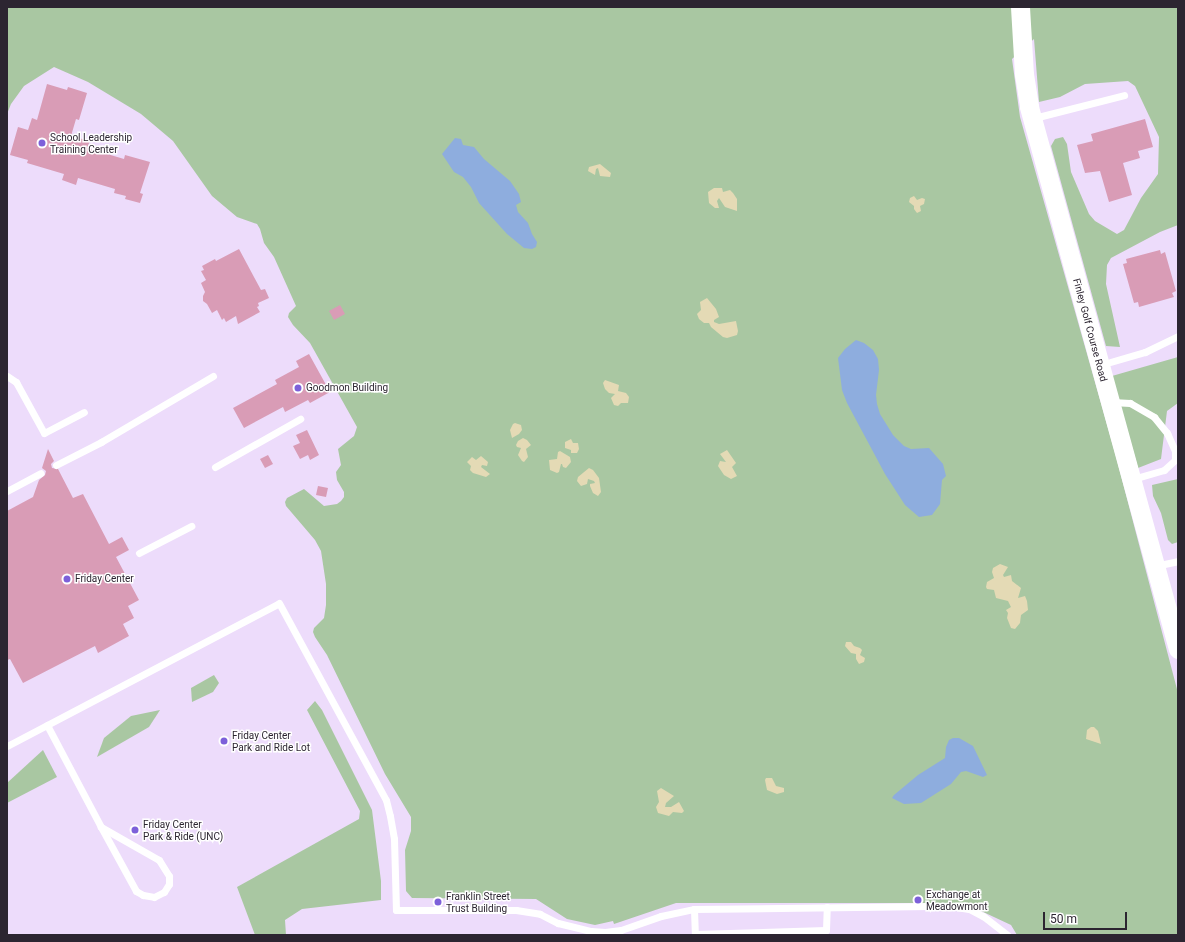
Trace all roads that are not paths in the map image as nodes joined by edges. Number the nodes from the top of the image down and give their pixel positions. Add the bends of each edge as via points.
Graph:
1 (1020, 7) edge
2 (1124, 95) dead end
3 (1031, 118) junction
4 (1178, 336) edge
5 (1100, 366) junction
6 (7, 376) edge
7 (213, 376) dead end
8 (1110, 401) junction
9 (84, 412) dead end
10 (300, 419) dead end
11 (1177, 460) edge
12 (56, 465) dead end
13 (215, 467) dead end
14 (41, 473) dead end
15 (1131, 480) junction
16 (7, 491) edge
17 (191, 526) dead end
18 (139, 553) dead end
19 (1178, 561) edge
20 (1155, 566) junction
21 (1174, 616) edge
22 (1178, 649) edge
23 (47, 725) junction
24 (7, 746) edge
25 (101, 826) junction
26 (828, 907) junction
27 (694, 909) junction
28 (628, 932) edge
29 (1007, 935) edge

1 - 3 street, Finley Golf Course Road via 1024,74
2 - 3 lane
3 - 5 street, Finley Golf Course Road
4 - 5 lane via 1145,352
5 - 8 street, Finley Golf Course Road
6 - 9 lane via 16,382 44,433
7 - 12 lane via 101,442
8 - 11 lane via 1130,403 1154,417 1167,433
8 - 15 street, Finley Golf Course Road
10 - 13 lane
11 - 15 lane via 1164,470
14 - 16 lane
15 - 20 street, Finley Golf Course Road
17 - 18 lane
19 - 20 lane
20 - 21 street, Finley Golf Course Road
21 - 22 street, Finley Golf Course Road
23 - 24 lane
23 - 25 lane
23 - 28 lane via 279,603 386,800 394,840 396,910 516,910 540,914 558,923 591,931
25 - 25 lane via 136,891 154,897 164,892 169,884 169,876 159,860
26 - 27 lane
26 - 27 lane via 826,930 696,934
26 - 29 lane via 950,906 968,909 993,922
27 - 28 lane via 662,916

